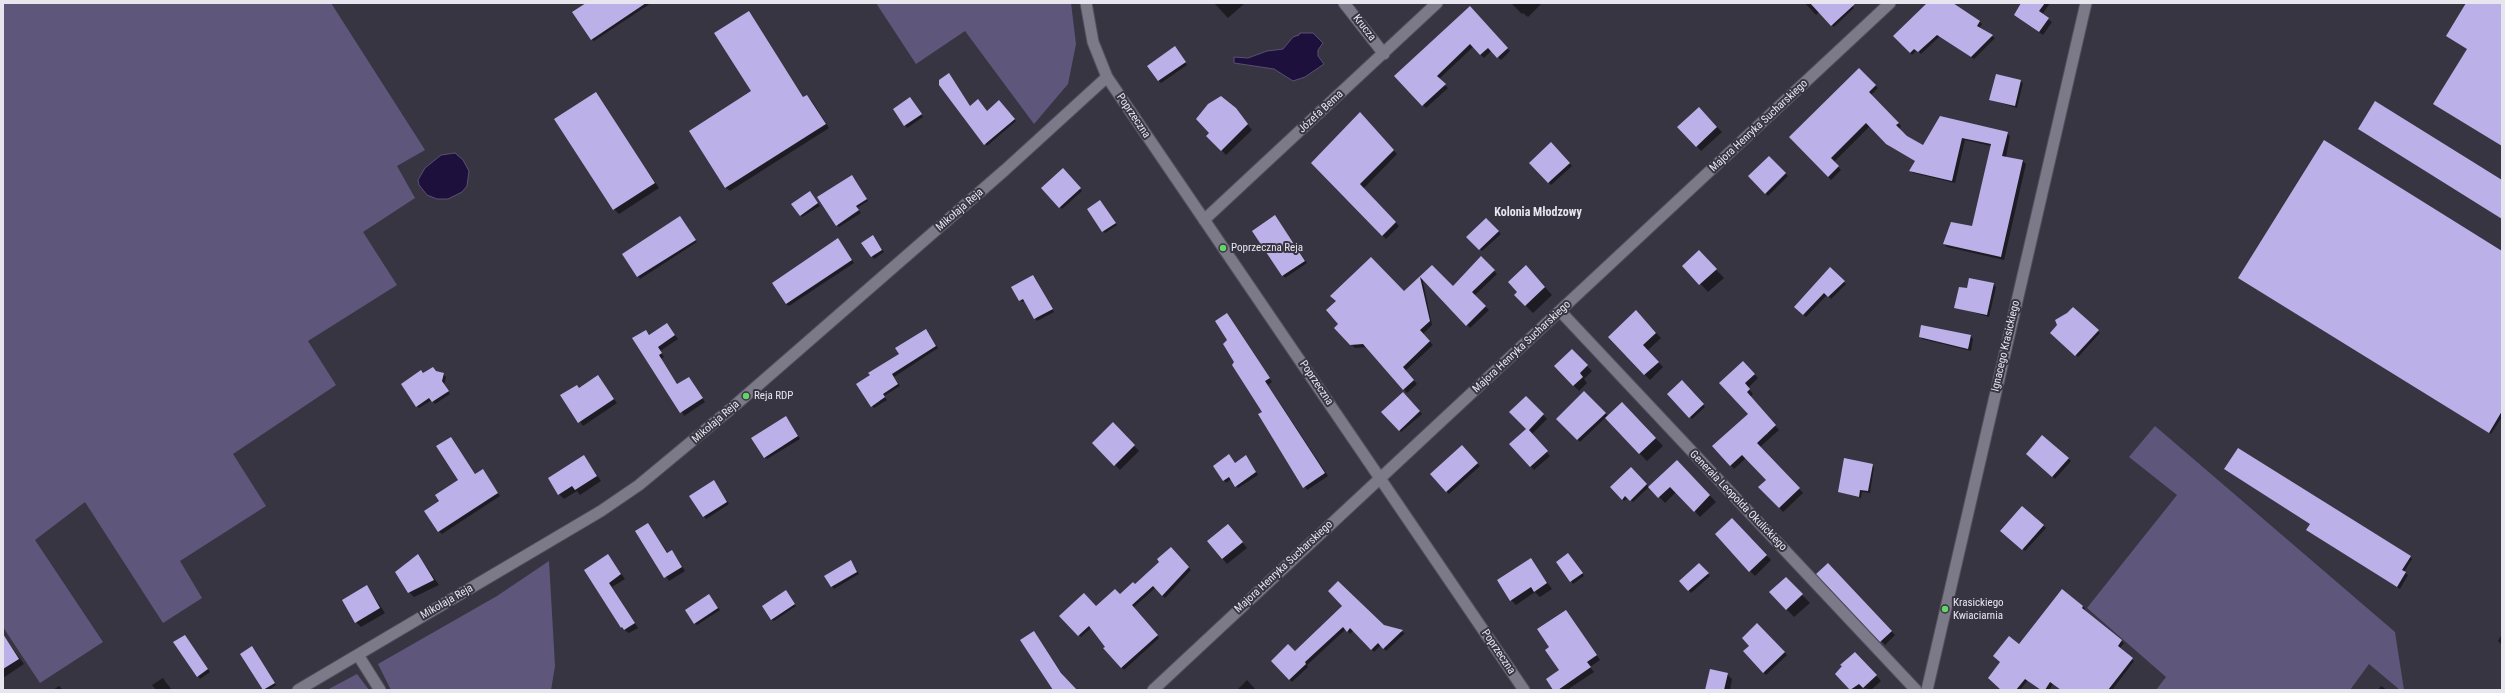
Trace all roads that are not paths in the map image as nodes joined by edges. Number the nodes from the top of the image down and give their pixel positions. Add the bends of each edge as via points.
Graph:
1 (1086, 3) edge
2 (1344, 3) edge
3 (1437, 3) edge
4 (1890, 3) edge
5 (2086, 3) edge
6 (1384, 54) junction
7 (1107, 78) junction
8 (1204, 220) junction
9 (1561, 312) junction
10 (1380, 478) junction
11 (358, 655) junction
12 (298, 690) edge
13 (380, 690) edge
14 (1153, 690) edge
15 (1524, 690) edge
16 (1916, 690) edge
17 (1927, 690) edge

1 - 7 street, Poprzeczna via 1093,42
2 - 6 street, Krucza
3 - 6 street, Józefa Bema
4 - 9 street, Majora Henryka Sucharskiego
5 - 17 street, Ignacego Krasickiego
6 - 8 street, Józefa Bema
7 - 8 street, Poprzeczna
7 - 11 street, Mikołaja Reja via 970,201 733,407 639,485 601,511
8 - 10 street, Poprzeczna
9 - 10 street, Majora Henryka Sucharskiego
9 - 16 street, Generała Leopolda Okulickiego
10 - 14 street, Majora Henryka Sucharskiego
10 - 15 street, Poprzeczna
11 - 12 street, Mikołaja Reja
11 - 13 street

